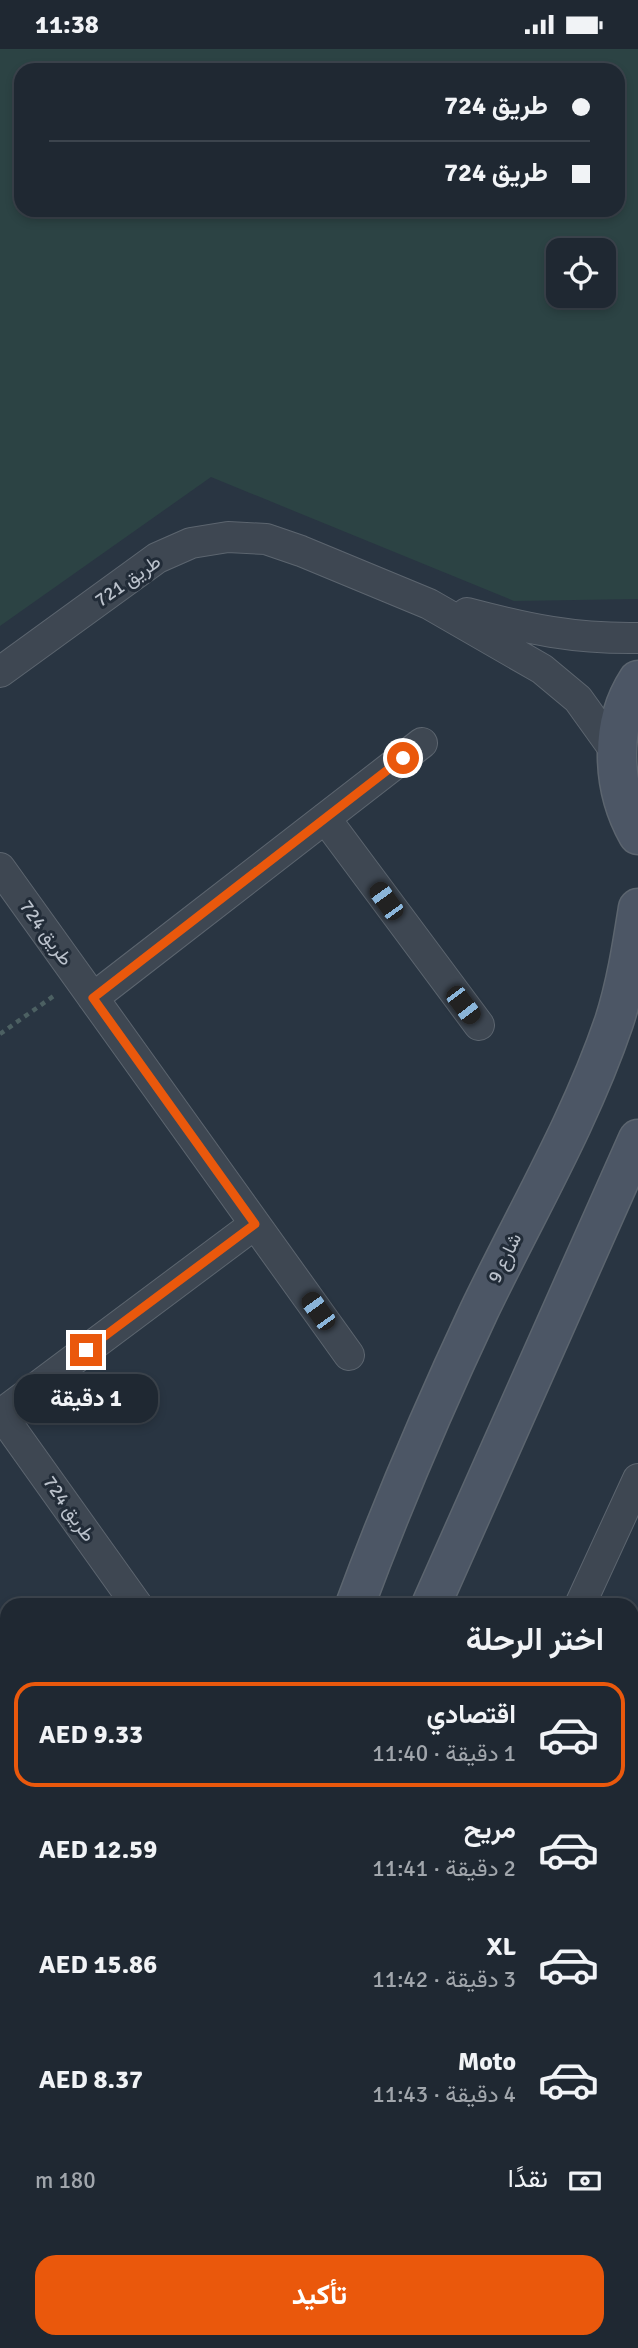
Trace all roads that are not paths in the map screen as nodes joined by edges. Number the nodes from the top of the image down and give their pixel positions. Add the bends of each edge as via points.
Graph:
1 (429, 604) junction
2 (638, 638) edge
3 (0, 672) edge
4 (638, 681) edge
5 (422, 743) dead end
6 (617, 752) junction
7 (325, 818) junction
8 (638, 835) edge
9 (0, 868) edge
10 (638, 908) edge
11 (86, 988) junction
12 (479, 1025) dead end
13 (638, 1139) edge
14 (255, 1224) junction
15 (349, 1355) dead end
16 (0, 1413) edge
17 (638, 1479) edge
18 (385, 1523) junction
19 (131, 1598) edge
20 (346, 1598) edge
21 (358, 1598) edge
22 (434, 1598) edge
23 (583, 1598) edge

1 - 2 street, طريق 721 via 535,631
1 - 3 street, طريق 721 via 278,543 228,537 191,543 156,558
1 - 6 street, طريق 721 via 542,669 578,699
4 - 6 main road via 622,719
5 - 7 street
6 - 8 main road via 622,798
7 - 11 street
7 - 12 street
9 - 11 street, طريق 724
10 - 18 main road, شارع 9 via 614,1021 574,1119 479,1312
11 - 14 street, طريق 724
13 - 22 main road
14 - 15 street, طريق 724
14 - 16 street, طريق 724
16 - 19 street, طريق 724
17 - 23 street
18 - 20 main road
18 - 21 main road, شارع 9

